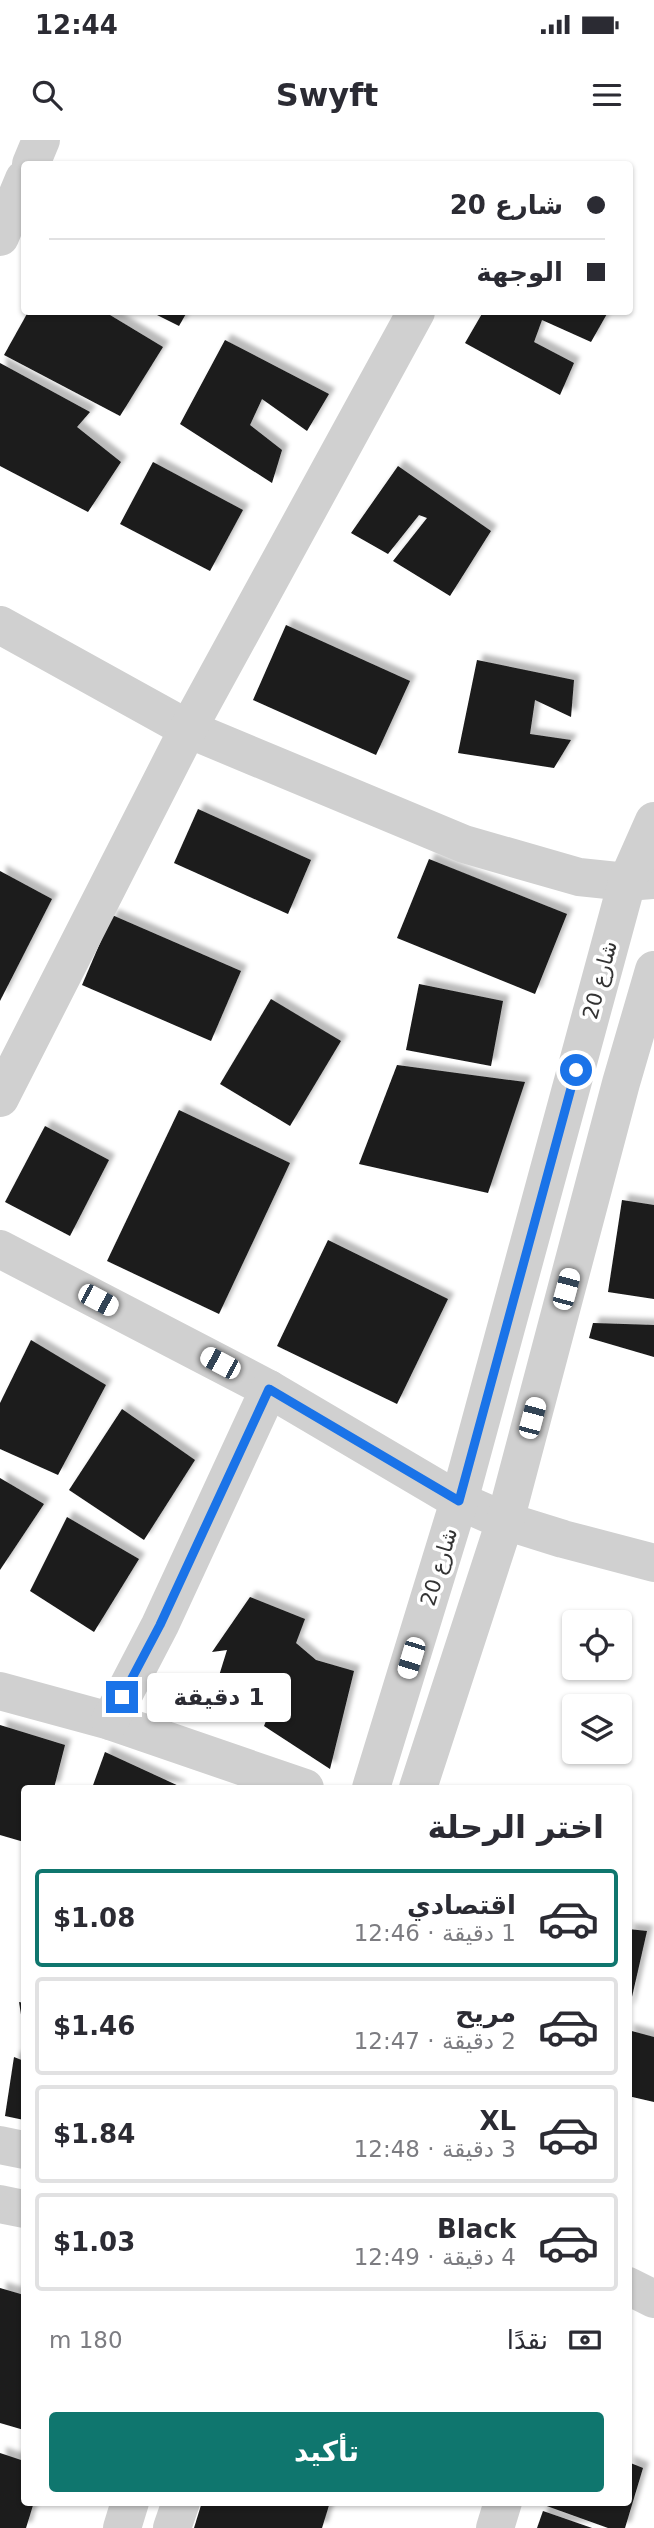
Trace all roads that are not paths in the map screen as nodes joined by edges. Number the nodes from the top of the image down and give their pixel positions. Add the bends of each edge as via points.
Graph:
1 (41, 140) edge
2 (32, 161) edge
3 (21, 186) edge
4 (0, 237) edge
5 (414, 315) edge
6 (0, 625) edge
7 (188, 729) junction
8 (654, 821) edge
9 (640, 881) edge
10 (654, 970) edge
11 (0, 1098) edge
12 (0, 1249) edge
13 (269, 1389) junction
14 (459, 1501) junction
15 (505, 1521) junction
16 (654, 1563) edge
17 (0, 1691) edge
18 (110, 1721) junction
19 (296, 1785) edge
20 (372, 1785) edge
21 (419, 1785) edge
22 (0, 2145) edge
23 (21, 2149) edge
24 (0, 2204) edge
25 (21, 2208) edge
26 (632, 2288) edge
27 (654, 2299) edge
28 (129, 2506) edge
29 (180, 2506) edge
30 (502, 2506) edge
31 (122, 2528) edge
32 (172, 2528) edge
33 (495, 2528) edge

1 - 2 street
3 - 4 street
5 - 7 street
6 - 7 street
7 - 9 street via 464,844 579,877
7 - 11 street
8 - 9 street, شارع 20
9 - 14 street, شارع 20
10 - 15 street
12 - 13 street
13 - 14 street
13 - 18 street via 160,1625
14 - 15 street
14 - 20 street, شارع 20
15 - 16 street
15 - 21 street
17 - 18 street
18 - 19 street
22 - 23 street
24 - 25 street
26 - 27 street
28 - 31 street
29 - 32 street
30 - 33 street

